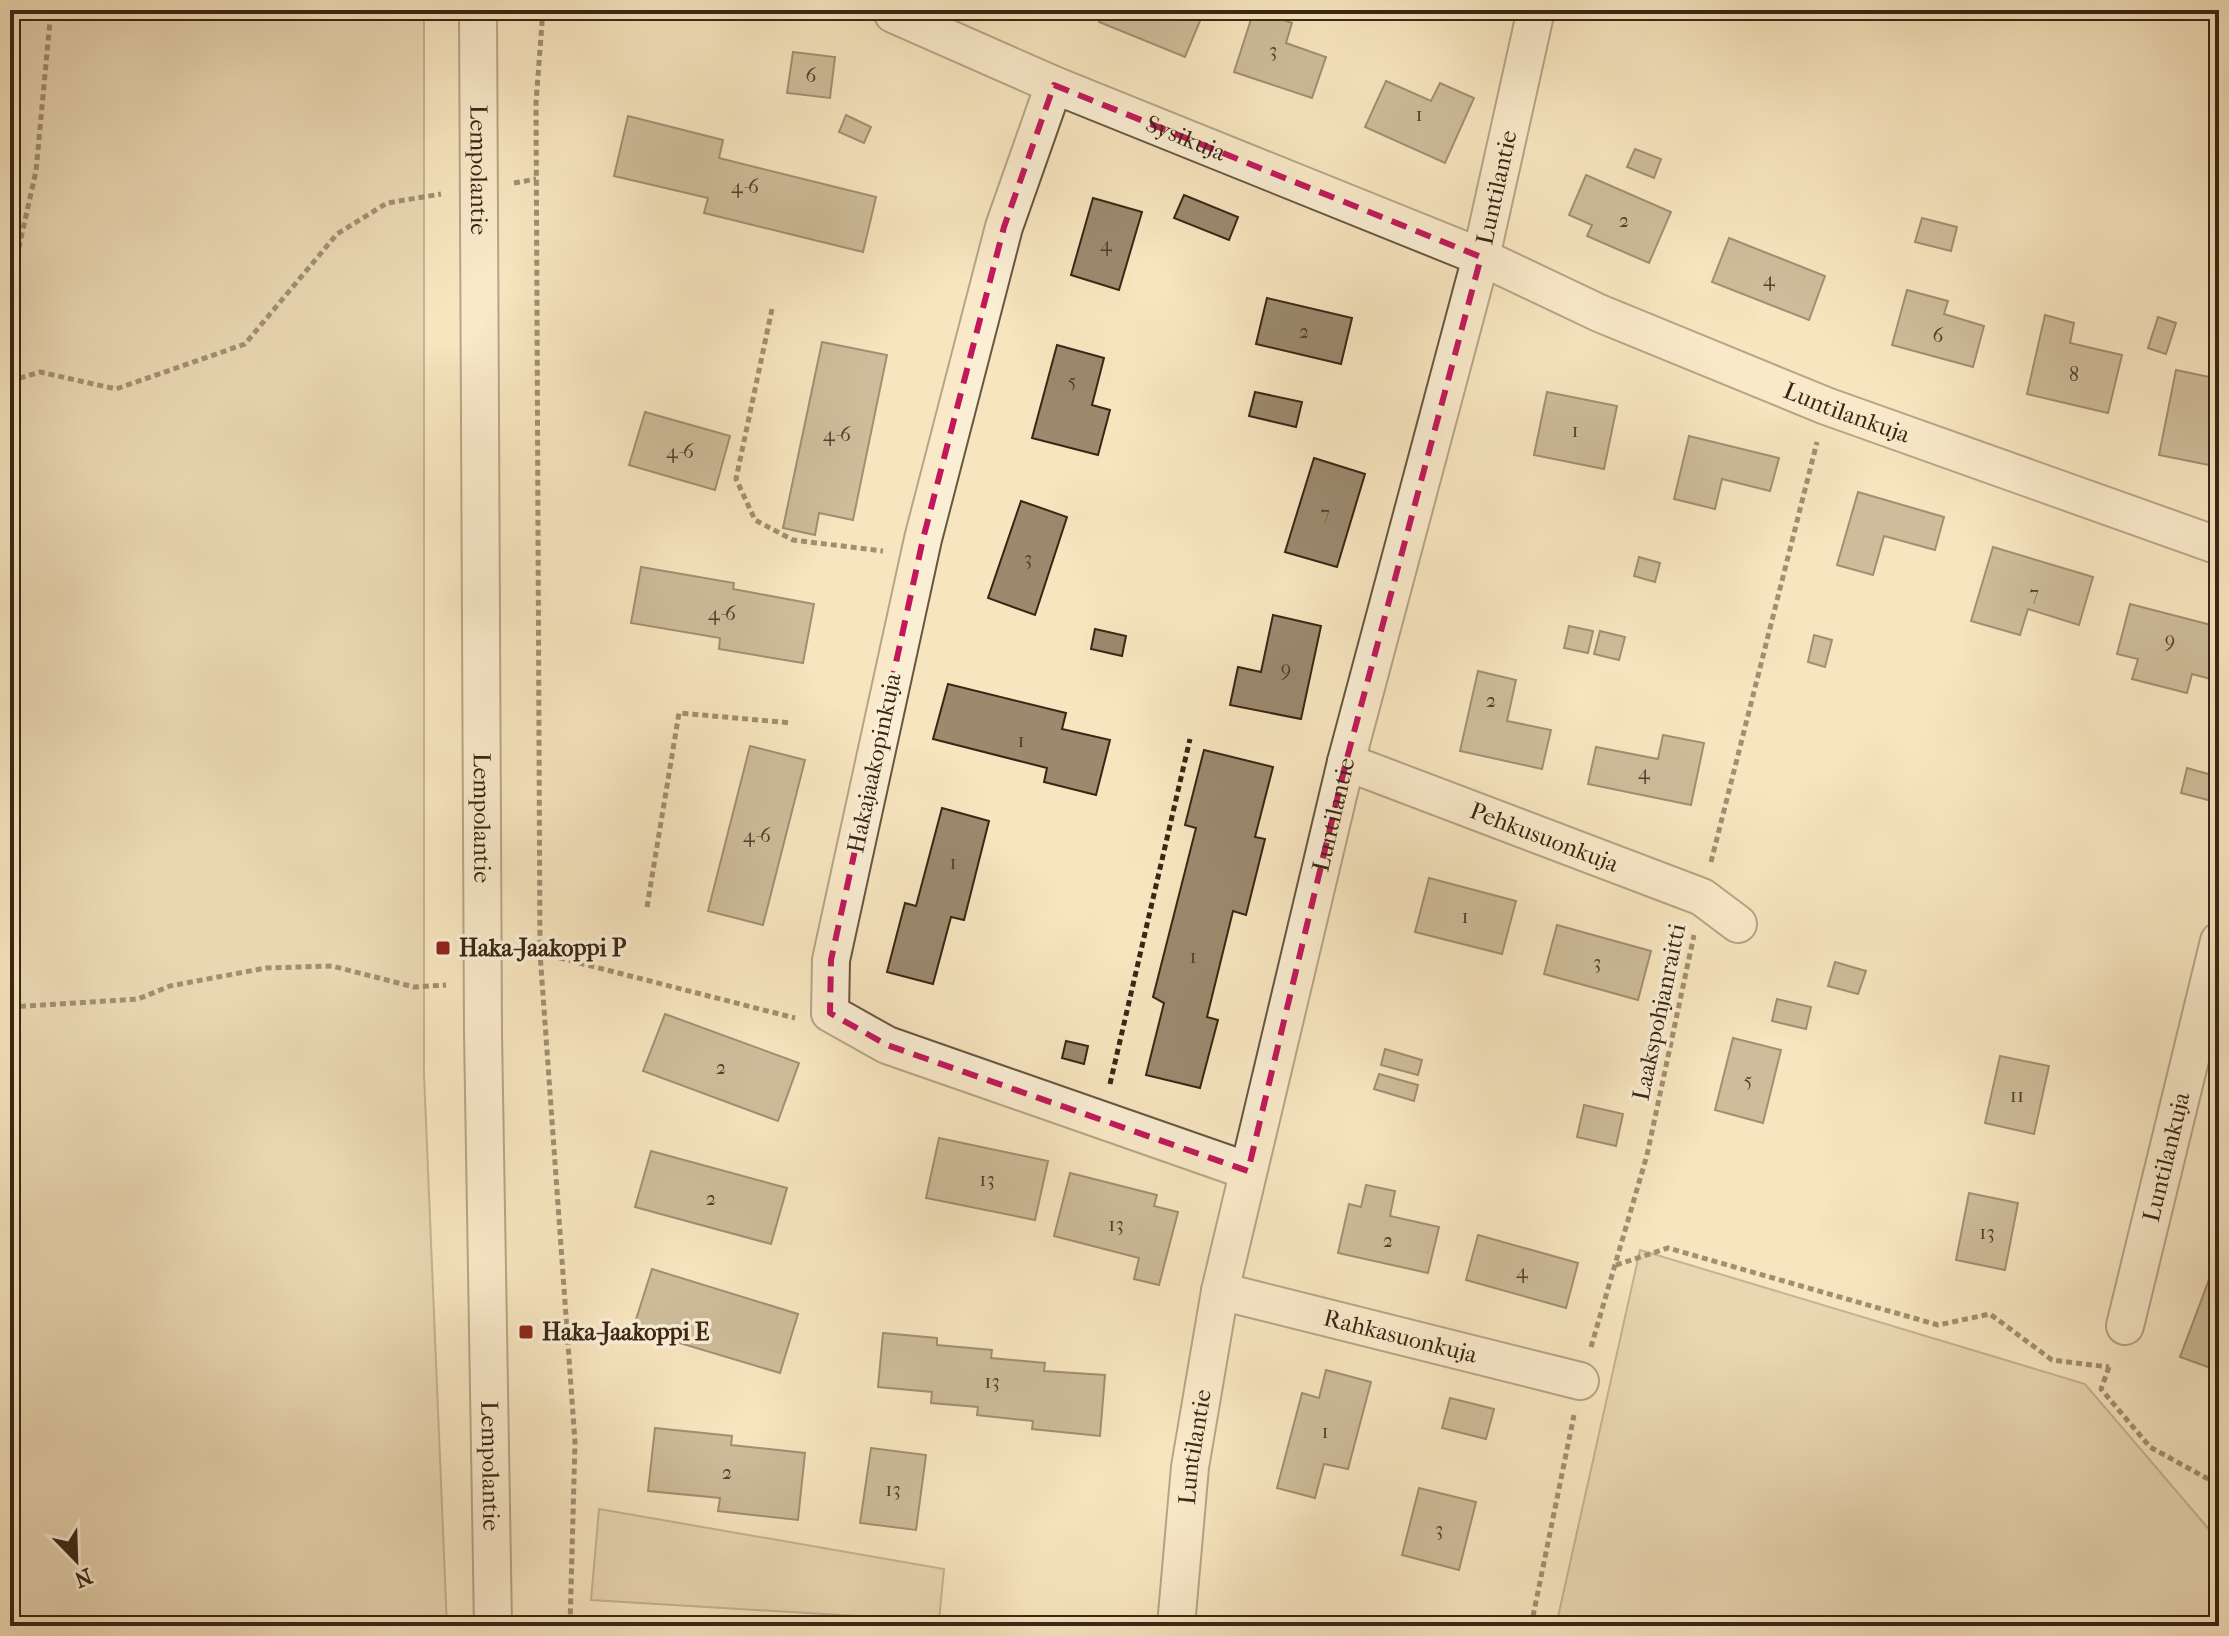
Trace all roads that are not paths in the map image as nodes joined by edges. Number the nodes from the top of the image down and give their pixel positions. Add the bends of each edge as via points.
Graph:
1 (478, 10) edge
2 (1536, 10) edge
3 (893, 14) dead end
4 (1054, 85) junction
5 (1481, 257) junction
6 (2219, 546) edge
7 (1346, 762) junction
8 (1738, 924) dead end
9 (2219, 941) edge
10 (1248, 1171) junction
11 (1220, 1291) junction
12 (2125, 1326) road end
13 (1580, 1381) road end
14 (493, 1626) edge
15 (1176, 1626) edge

1 - 14 street, Lempolantie via 483,983
2 - 5 street, Luntilantie
3 - 4 street, Sysikuja
4 - 5 street, Sysikuja
4 - 10 street, Hakajaakopinkuja via 1004,227 919,555 831,960 830,1013 887,1045
5 - 6 street, Luntilankuja via 1599,313 1826,406
5 - 7 street, Luntilantie
7 - 8 street, Pehkusuonkuja via 1702,897
7 - 10 street, Luntilantie
9 - 12 street, Luntilankuja
10 - 11 street, Luntilantie
11 - 13 street, Rahkasuonkuja
11 - 15 street, Luntilantie via 1190,1467

